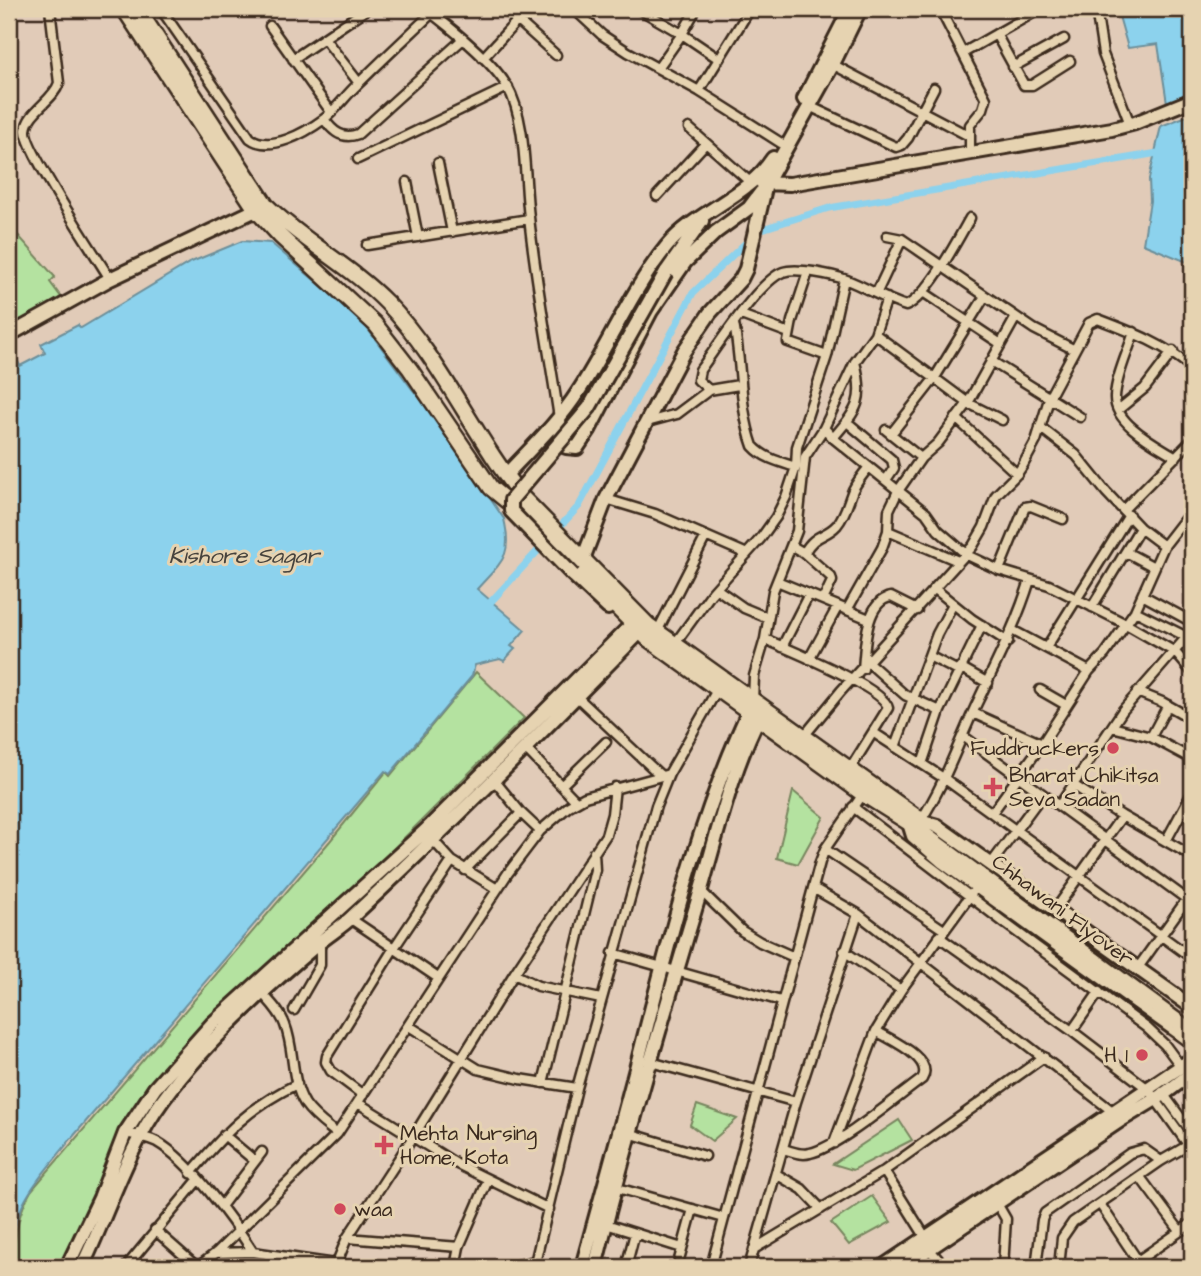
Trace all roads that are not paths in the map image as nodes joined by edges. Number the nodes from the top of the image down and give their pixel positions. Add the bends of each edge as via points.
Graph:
1 (50, 9) edge
2 (124, 9) edge
3 (138, 9) edge
4 (161, 9) edge
5 (367, 9) edge
6 (505, 9) edge
7 (528, 9) edge
8 (573, 9) edge
9 (639, 9) edge
10 (696, 9) edge
11 (750, 9) edge
12 (850, 9) edge
13 (860, 9) edge
14 (940, 9) edge
15 (1040, 9) edge
16 (1096, 9) edge
17 (429, 11) edge
18 (518, 20) junction
19 (270, 26) dead end
20 (682, 34) junction
21 (996, 34) junction
22 (324, 38) junction
23 (463, 39) junction
24 (1064, 39) dead end
25 (963, 53) junction
26 (556, 55) dead end
27 (483, 58) junction
28 (293, 59) junction
29 (719, 59) junction
30 (1070, 61) dead end
31 (829, 62) junction
32 (1013, 67) junction
33 (659, 68) junction
34 (359, 83) junction
35 (508, 87) junction
36 (934, 88) dead end
37 (699, 91) junction
38 (1192, 100) edge
39 (809, 106) junction
40 (921, 113) junction
41 (327, 116) junction
42 (1130, 124) junction
43 (690, 128) dead end
44 (969, 136) junction
45 (781, 143) junction
46 (705, 144) junction
47 (970, 152) junction
48 (358, 159) dead end
49 (438, 163) dead end
50 (407, 182) dead end
51 (750, 182) junction
52 (765, 189) junction
53 (657, 196) dead end
54 (261, 207) junction
55 (707, 213) junction
56 (970, 218) dead end
57 (529, 219) junction
58 (452, 232) junction
59 (887, 236) dead end
60 (418, 237) junction
61 (902, 239) junction
62 (367, 245) dead end
63 (941, 267) junction
64 (808, 272) junction
65 (110, 279) junction
66 (844, 279) junction
67 (877, 292) junction
68 (923, 292) junction
69 (985, 296) junction
70 (887, 298) junction
71 (741, 315) junction
72 (1016, 317) junction
73 (734, 324) junction
74 (968, 324) junction
75 (1134, 332) junction
76 (789, 333) junction
77 (874, 334) junction
78 (9, 335) edge
79 (1001, 344) junction
80 (1073, 349) junction
81 (1172, 351) junction
82 (827, 356) junction
83 (991, 361) junction
84 (855, 362) junction
85 (1192, 368) edge
86 (934, 379) junction
87 (739, 384) junction
88 (709, 390) junction
89 (1050, 396) junction
90 (968, 402) junction
91 (1118, 410) junction
92 (1080, 417) dead end
93 (559, 418) junction
94 (957, 418) junction
95 (1002, 420) dead end
96 (647, 422) junction
97 (847, 422) junction
98 (1040, 427) junction
99 (824, 428) junction
100 (833, 438) junction
101 (1192, 440) edge
102 (800, 456) junction
103 (1177, 457) junction
104 (921, 458) junction
105 (796, 467) junction
106 (869, 467) junction
107 (1017, 474) junction
108 (505, 476) junction
109 (886, 480) junction
110 (898, 491) junction
111 (606, 499) junction
112 (1192, 510) edge
113 (1127, 512) junction
114 (534, 517) junction
115 (1063, 519) dead end
116 (1140, 528) junction
117 (888, 531) junction
118 (706, 536) junction
119 (792, 546) junction
120 (1164, 547) junction
121 (1126, 552) junction
122 (804, 553) junction
123 (747, 554) junction
124 (967, 555) junction
125 (958, 561) junction
126 (576, 562) junction
127 (1154, 566) junction
128 (999, 570) junction
129 (1030, 580) junction
130 (776, 581) junction
131 (716, 589) junction
132 (935, 589) junction
133 (809, 594) junction
134 (1143, 596) junction
135 (1075, 599) junction
136 (823, 600) junction
137 (953, 604) junction
138 (838, 606) junction
139 (1092, 607) junction
140 (847, 610) junction
141 (917, 610) junction
142 (1135, 611) junction
143 (768, 618) junction
144 (869, 619) junction
145 (1192, 622) edge
146 (1126, 624) junction
147 (641, 625) junction
148 (982, 625) junction
149 (1012, 631) junction
150 (1190, 634) edge
151 (765, 639) junction
152 (1008, 642) junction
153 (674, 645) junction
154 (782, 647) junction
155 (1046, 648) junction
156 (1175, 652) junction
157 (929, 656) junction
158 (809, 660) junction
159 (866, 666) junction
160 (959, 669) junction
161 (1089, 671) junction
162 (1192, 672) edge
163 (853, 679) junction
164 (988, 682) junction
165 (1040, 690) dead end
166 (718, 691) junction
167 (1137, 692) junction
168 (573, 693) junction
169 (913, 700) junction
170 (1066, 705) junction
171 (1168, 705) junction
172 (755, 710) junction
173 (940, 710) junction
174 (973, 713) junction
175 (1192, 719) edge
176 (1112, 727) junction
177 (874, 733) junction
178 (804, 736) junction
179 (963, 736) junction
180 (1151, 737) junction
181 (606, 742) dead end
182 (1042, 744) junction
183 (895, 747) junction
184 (525, 748) junction
185 (1192, 759) edge
186 (922, 764) junction
187 (850, 769) junction
188 (669, 774) junction
189 (660, 775) junction
190 (1018, 777) junction
191 (495, 779) junction
192 (945, 779) junction
193 (562, 785) junction
194 (1073, 785) junction
195 (615, 787) junction
196 (1192, 793) edge
197 (863, 794) junction
198 (1042, 795) junction
199 (576, 802) junction
200 (1059, 806) junction
201 (853, 807) junction
202 (521, 813) junction
203 (992, 813) junction
204 (1122, 816) junction
205 (918, 822) junction
206 (540, 831) junction
207 (1017, 831) junction
208 (429, 835) junction
209 (934, 835) junction
210 (1106, 840) junction
211 (1166, 841) junction
212 (825, 849) junction
213 (594, 852) junction
214 (1192, 856) edge
215 (452, 860) junction
216 (991, 864) junction
217 (465, 870) junction
218 (1080, 876) junction
219 (813, 888) junction
220 (498, 889) junction
221 (701, 891) junction
222 (973, 892) junction
223 (1191, 898) edge
224 (1055, 910) junction
225 (858, 914) junction
226 (351, 919) junction
227 (942, 934) junction
228 (1163, 936) junction
229 (320, 942) junction
230 (394, 948) junction
231 (844, 951) junction
232 (614, 953) junction
233 (794, 957) junction
234 (1192, 958) edge
235 (921, 961) junction
236 (661, 968) junction
237 (1137, 969) junction
238 (675, 972) junction
239 (514, 974) junction
240 (438, 978) junction
241 (1118, 988) junction
242 (901, 990) junction
243 (1099, 992) junction
244 (566, 993) junction
245 (263, 994) junction
246 (601, 999) junction
247 (1110, 1000) junction
248 (781, 1001) junction
249 (1192, 1007) edge
250 (294, 1010) dead end
251 (1192, 1021) edge
252 (409, 1026) junction
253 (876, 1031) junction
254 (1072, 1031) junction
255 (1192, 1032) edge
256 (1192, 1042) edge
257 (1044, 1057) junction
258 (461, 1058) junction
259 (1192, 1059) edge
260 (644, 1060) junction
261 (1187, 1072) edge
262 (542, 1083) junction
263 (297, 1084) junction
264 (577, 1088) junction
265 (759, 1091) junction
266 (1156, 1091) junction
267 (363, 1094) junction
268 (796, 1102) junction
269 (358, 1103) junction
270 (1117, 1116) junction
271 (125, 1133) junction
272 (1192, 1133) edge
273 (337, 1134) junction
274 (632, 1134) junction
275 (224, 1135) junction
276 (140, 1136) junction
277 (413, 1138) junction
278 (834, 1143) junction
279 (1191, 1146) edge
280 (783, 1149) junction
281 (262, 1152) dead end
282 (705, 1156) dead end
283 (256, 1161) junction
284 (1161, 1161) junction
285 (884, 1171) junction
286 (776, 1174) junction
287 (195, 1176) junction
288 (1140, 1177) junction
289 (488, 1180) junction
290 (610, 1186) junction
291 (994, 1198) junction
292 (1100, 1204) junction
293 (222, 1205) junction
294 (549, 1209) junction
295 (693, 1209) junction
296 (821, 1209) junction
297 (724, 1218) junction
298 (1192, 1223) edge
299 (606, 1224) junction
300 (155, 1230) junction
301 (239, 1230) junction
302 (1180, 1231) junction
303 (635, 1233) junction
304 (347, 1238) junction
305 (927, 1243) junction
306 (459, 1247) junction
307 (682, 1248) junction
308 (754, 1250) junction
309 (253, 1252) junction
310 (216, 1253) junction
311 (269, 1255) junction
312 (1140, 1264) edge
313 (337, 1265) junction
314 (535, 1265) edge
315 (200, 1266) edge
316 (68, 1267) edge
317 (82, 1267) edge
318 (126, 1267) edge
319 (268, 1267) edge
320 (356, 1267) edge
321 (455, 1267) edge
322 (510, 1267) edge
323 (550, 1267) edge
324 (582, 1267) edge
325 (595, 1267) edge
326 (626, 1267) edge
327 (677, 1267) edge
328 (711, 1267) edge
329 (749, 1267) edge
330 (882, 1267) edge
331 (902, 1267) edge
332 (945, 1267) edge
333 (1003, 1267) edge
334 (1036, 1267) edge
335 (1059, 1267) edge
336 (1129, 1267) edge

1 - 65 street via 59,83 28,122 26,136
2 - 54 main road
3 - 54 main road
4 - 41 street via 257,143 272,144 299,134
5 - 22 street
6 - 18 street
7 - 18 street
8 - 33 street via 602,35
9 - 20 street
10 - 20 street
11 - 29 street
12 - 31 street
13 - 31 street
14 - 25 street
15 - 21 street
16 - 42 street via 1103,54
17 - 23 street
17 - 34 street
18 - 26 street
18 - 27 street
19 - 28 street
20 - 29 street
20 - 33 street
21 - 25 street
21 - 32 street
22 - 28 street
22 - 34 street
23 - 27 street
23 - 41 street via 358,134 348,138 339,134
24 - 32 street
25 - 44 street via 986,99 970,125
27 - 35 street
28 - 41 street
29 - 37 street
30 - 32 street via 1028,86
31 - 39 street
31 - 40 street
31 - 45 street
33 - 37 street
34 - 41 street
35 - 48 street
35 - 57 street via 520,132
36 - 40 street
37 - 45 street
38 - 42 street
39 - 40 street via 896,147 908,138
39 - 52 street
40 - 44 street
42 - 47 street
43 - 46 street
44 - 47 street
45 - 51 street via 765,169
46 - 51 street
46 - 53 street
47 - 52 street
49 - 58 street
50 - 60 street
51 - 52 street
51 - 55 street
52 - 93 street via 685,262 657,302 577,447 560,444
52 - 96 street via 741,279 684,351
54 - 65 street
54 - 108 main road via 363,280 388,304
54 - 114 main road via 280,236 375,324 491,488
55 - 93 street via 669,244 653,266
55 - 126 street, bridge via 666,272 589,408 511,500 511,511
56 - 63 street
57 - 58 street
57 - 93 street
58 - 60 street
59 - 61 street
60 - 62 street
61 - 63 street
61 - 67 street
63 - 68 street
63 - 69 street
64 - 66 street
64 - 71 street via 779,273
64 - 76 street
65 - 78 street
66 - 67 street
66 - 82 street
67 - 70 street
68 - 70 street via 906,306
68 - 74 street
69 - 72 street
69 - 74 street
70 - 77 street
71 - 73 street
71 - 76 street
72 - 79 street
72 - 80 street
73 - 87 street
73 - 88 street via 698,376
74 - 79 street
74 - 86 street
75 - 80 street via 1093,320
75 - 81 street
75 - 91 street via 1115,395
76 - 82 street via 790,344
77 - 84 street
77 - 86 street
79 - 83 street
80 - 89 street
81 - 85 street
81 - 91 street via 1145,388
82 - 102 street via 797,447
83 - 89 street
83 - 90 street
84 - 97 street via 861,385
84 - 99 street
86 - 90 street
86 - 104 street via 888,432
87 - 88 street
87 - 105 street via 753,446 770,459
88 - 96 street via 677,414
89 - 92 street
89 - 98 street
90 - 94 street
90 - 95 street
91 - 103 street via 1143,436
93 - 108 street
94 - 104 street
94 - 107 street
96 - 111 street
97 - 100 street
97 - 109 street via 892,460 894,468
98 - 107 street
98 - 113 street via 1076,455
99 - 100 street
99 - 102 street
100 - 106 street
101 - 103 street
102 - 105 street
102 - 119 street via 799,516
103 - 113 street
104 - 110 street
105 - 123 street via 776,517
106 - 109 street
106 - 122 street via 837,524 812,540
107 - 124 street via 996,495
108 - 114 main road
109 - 110 street
110 - 117 street
110 - 124 street
111 - 118 street
111 - 126 street
112 - 120 street
113 - 116 street
113 - 135 street
114 - 126 main road
115 - 128 street via 1025,507
116 - 120 street
116 - 121 street
117 - 125 street
117 - 140 street
118 - 123 street
118 - 147 street
119 - 122 street
119 - 130 street
120 - 127 street
121 - 127 street
121 - 139 street
122 - 136 street via 831,577
123 - 131 street
124 - 125 street
124 - 128 street
125 - 132 street
126 - 147 main road
127 - 134 street
128 - 129 street
129 - 135 street
129 - 149 street
130 - 133 street
130 - 143 street
131 - 143 street
131 - 153 street
132 - 137 street
132 - 141 street
133 - 136 street
133 - 154 street
134 - 142 street
134 - 145 street
135 - 139 street
135 - 155 street
136 - 138 street
137 - 148 street
137 - 157 street
138 - 140 street
138 - 158 street
139 - 146 street
140 - 144 street
141 - 144 street via 884,598
141 - 159 street
142 - 146 street
142 - 150 street
143 - 151 street
144 - 159 street
146 - 156 street
146 - 161 street
147 - 153 main road
147 - 166 main road via 668,656
147 - 168 street
148 - 152 street
148 - 160 street
149 - 152 street
149 - 155 street
150 - 156 street
151 - 154 street
151 - 172 street via 754,676
152 - 164 street
153 - 172 main road
154 - 158 street
155 - 161 street
156 - 162 street
156 - 167 street
157 - 160 street
157 - 169 street
158 - 163 street
159 - 163 street
159 - 169 street
160 - 164 street
160 - 173 street
161 - 170 street
163 - 177 street via 888,705
163 - 178 street
164 - 174 street
165 - 170 street
166 - 172 main road
166 - 188 street
167 - 171 street
167 - 176 street
168 - 184 street
168 - 189 street
168 - 208 street
169 - 173 street
169 - 183 street
170 - 182 street
171 - 175 street
171 - 180 street
172 - 178 main road
172 - 197 main road
172 - 221 street
172 - 236 street via 736,736 714,795
173 - 186 street
174 - 179 street
174 - 182 street
176 - 180 street
176 - 194 street
177 - 183 street
177 - 187 street
178 - 187 main road
179 - 190 street
179 - 192 street
180 - 185 street
181 - 193 street
182 - 190 street
183 - 186 street
184 - 191 street
184 - 193 street
186 - 192 street
187 - 205 main road
188 - 189 street
188 - 232 street
189 - 195 street
190 - 198 street
190 - 203 street
191 - 202 street
191 - 208 street
192 - 203 street
192 - 205 street
193 - 199 street
194 - 200 street
194 - 204 street
195 - 199 street
195 - 213 street via 609,826
196 - 211 street
197 - 201 street
197 - 205 main road
198 - 200 street
198 - 207 street
199 - 206 street
200 - 210 street
201 - 212 street
201 - 222 street
202 - 206 street
202 - 217 street
203 - 207 street
204 - 210 street
204 - 211 street
205 - 209 main road, Chhawani Flyover
205 - 216 street via 937,826
205 - 222 street via 914,836
206 - 220 street
207 - 216 street
207 - 218 street
208 - 215 street
208 - 226 street
208 - 271 street via 212,1024 155,1088
209 - 251 main road, Chhawani Flyover
209 - 255 main road, Chhawani Flyover
210 - 218 street
210 - 223 street
211 - 214 street
212 - 219 street
212 - 227 street
213 - 239 street
213 - 244 street via 595,870
215 - 217 street
215 - 230 street
216 - 224 street
217 - 220 street
218 - 224 street
218 - 228 street
219 - 225 street
219 - 233 street
220 - 240 street
221 - 233 street via 742,931
221 - 238 street
222 - 227 street
222 - 241 street
222 - 243 street
223 - 228 street
224 - 237 street
225 - 231 street
225 - 235 street
226 - 229 street
226 - 230 street
227 - 235 street
227 - 254 street
228 - 234 street
228 - 237 street
229 - 245 street
229 - 250 street via 320,965
230 - 240 street
230 - 267 street via 327,1056 331,1071
231 - 242 street
231 - 268 street
232 - 236 street
232 - 246 street
233 - 248 street
235 - 242 street
235 - 257 street
236 - 238 street
236 - 260 street
237 - 249 street
238 - 248 street
238 - 260 street
239 - 244 street
239 - 258 street
240 - 252 street
241 - 247 street
241 - 256 street
242 - 253 street
243 - 247 street
243 - 254 street
244 - 246 street
244 - 262 street
245 - 263 street via 285,1024
245 - 276 street via 187,1071
246 - 264 street
247 - 261 street via 1147,1028
248 - 265 street
252 - 258 street
252 - 267 street
253 - 278 street
253 - 278 street via 918,1057 926,1073
254 - 266 street
257 - 270 street
257 - 285 street
258 - 262 street via 493,1074
258 - 277 street
259 - 261 street
260 - 265 street
260 - 274 street
260 - 290 street
261 - 266 street
262 - 264 street
263 - 273 street via 312,1112
263 - 275 street via 251,1110
264 - 294 street
265 - 268 street
265 - 297 street
266 - 270 street
266 - 272 street
266 - 279 street
267 - 269 street
268 - 280 street
269 - 273 street
269 - 277 street
270 - 291 street
271 - 276 street
271 - 316 street
273 - 301 street
274 - 282 street
274 - 290 street
275 - 283 street
275 - 287 street
276 - 287 street via 160,1143
276 - 317 street
277 - 289 street
277 - 304 street
278 - 280 street via 811,1153
279 - 284 street
280 - 286 street
281 - 283 street
283 - 293 street
284 - 288 street
284 - 334 street via 1144,1149 1130,1153 1045,1213
285 - 296 street
285 - 305 street
286 - 296 street via 802,1189
286 - 308 street
287 - 293 street
287 - 300 street
288 - 292 street
288 - 302 street
289 - 294 street
289 - 306 street
290 - 295 street
290 - 299 street
290 - 324 street
291 - 305 street
291 - 333 street via 1006,1219
292 - 312 street
292 - 335 street via 1066,1230
293 - 301 street
294 - 314 street
295 - 297 street
295 - 307 street
296 - 308 street
297 - 328 street
298 - 302 street
299 - 303 street
299 - 325 street
300 - 315 street
300 - 318 street
301 - 309 street
301 - 310 street
302 - 312 street
303 - 307 street
303 - 326 street
304 - 306 street
304 - 313 street
305 - 330 street
305 - 331 street
305 - 332 street
306 - 321 street
307 - 327 street
308 - 329 street
309 - 310 street
309 - 311 street
310 - 315 street
311 - 313 street
311 - 319 street
312 - 336 street
313 - 320 street
314 - 322 street via 523,1262
314 - 323 street

